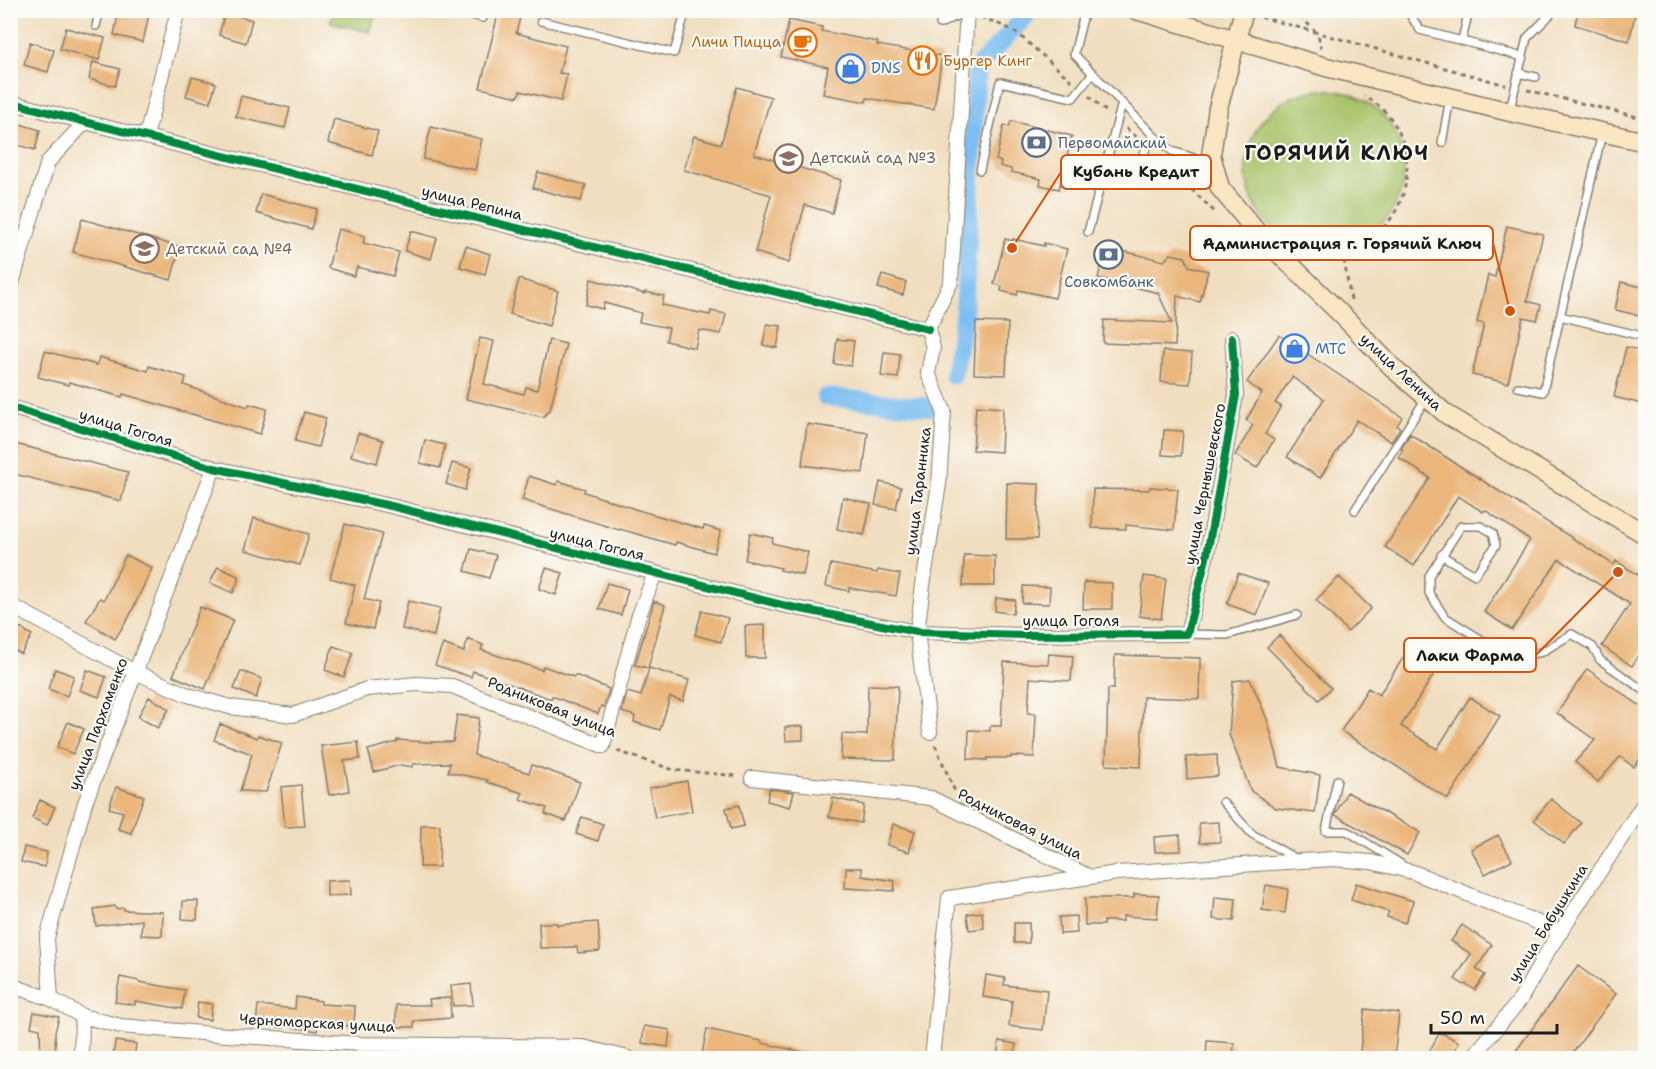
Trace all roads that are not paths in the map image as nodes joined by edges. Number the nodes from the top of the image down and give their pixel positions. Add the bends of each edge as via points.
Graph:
1 (100, 10) edge
2 (178, 10) edge
3 (452, 10) edge
4 (686, 10) edge
5 (1085, 10) edge
6 (1136, 10) edge
7 (1407, 10) edge
8 (1469, 10) edge
9 (1556, 10) edge
10 (967, 11) edge
11 (1244, 11) edge
12 (483, 18) dead end
13 (541, 21) dead end
14 (940, 24) dead end
15 (96, 26) dead end
16 (1462, 39) junction
17 (1235, 41) junction
18 (1523, 57) junction
19 (1093, 73) junction
20 (1518, 73) junction
21 (1536, 77) dead end
22 (1450, 97) junction
23 (10, 102) edge
24 (1122, 103) junction
25 (1510, 112) junction
26 (85, 122) junction
27 (1602, 133) junction
28 (1154, 136) junction
29 (146, 137) junction
30 (1646, 142) edge
31 (1442, 143) dead end
32 (1143, 154) dead end
33 (1213, 164) junction
34 (980, 170) dead end
35 (1088, 232) dead end
36 (10, 290) edge
37 (1560, 316) junction
38 (928, 329) junction
39 (1646, 337) edge
40 (1232, 338) dead end
41 (1518, 387) dead end
42 (1427, 397) junction
43 (10, 407) edge
44 (214, 468) junction
45 (1355, 510) dead end
46 (1646, 535) edge
47 (1441, 555) junction
48 (655, 573) junction
49 (10, 605) edge
50 (1297, 615) dead end
51 (918, 632) junction
52 (1187, 634) junction
53 (135, 672) junction
54 (1646, 692) edge
55 (930, 732) road end
56 (753, 778) road end
57 (1337, 780) dead end
58 (1646, 800) edge
59 (1223, 802) dead end
60 (1299, 861) junction
61 (1413, 872) junction
62 (1090, 877) junction
63 (1561, 932) junction
64 (10, 986) edge
65 (51, 999) junction
66 (82, 1016) junction
67 (81, 1059) edge
68 (628, 1059) edge
69 (932, 1059) edge
70 (1472, 1059) edge

1 - 15 lane
2 - 29 street
3 - 12 lane
4 - 13 lane via 674,53
5 - 19 lane via 1074,54
6 - 17 street
7 - 16 lane via 1420,30
8 - 16 lane
9 - 18 lane via 1527,38
10 - 14 lane
10 - 38 street via 951,282
11 - 17 street
16 - 18 lane
17 - 22 street
17 - 33 street via 1218,108
18 - 20 lane
19 - 24 lane
19 - 34 lane via 1073,98 1000,82
20 - 21 lane
20 - 25 lane
22 - 25 street
22 - 31 lane
23 - 26 street, улица Репина
24 - 28 lane
24 - 35 lane
25 - 27 street
26 - 29 street, улица Репина
26 - 36 street via 48,162
27 - 30 street
27 - 37 lane
28 - 32 lane
28 - 33 lane via 1172,151
29 - 38 street, улица Репина
33 - 42 street, улица Ленина via 1220,188 1256,231
37 - 39 lane
37 - 41 lane via 1543,392
38 - 51 street, улица Таранника via 933,348 928,373 944,411 939,484
40 - 52 street, улица Чернышевского via 1236,394 1207,554
42 - 45 lane
42 - 46 street, улица Ленина via 1446,414
43 - 44 street, улица Гоголя
44 - 48 street, улица Гоголя via 391,506
44 - 53 street, улица Пархоменко
47 - 47 lane via 1461,526 1481,526 1493,533 1496,545 1475,575
47 - 54 lane via 1428,576 1430,593 1445,617 1511,658 1542,652 1572,634 1593,646 1600,660
48 - 51 street, улица Гоголя via 786,606
48 - 53 street, Родниковая улица via 603,746 452,686 416,684 367,689 293,715 230,708
49 - 53 street, Родниковая улица
50 - 52 lane via 1227,635
51 - 52 street, улица Гоголя
51 - 55 street, улица Таранника
53 - 65 street, улица Пархоменко via 85,803 46,938
56 - 62 street, Родниковая улица via 932,798
57 - 61 lane via 1326,831 1347,831
58 - 63 street, улица Бабушкина
59 - 60 lane via 1252,834
60 - 61 street, Родниковая улица via 1371,862
60 - 62 street, Родниковая улица
61 - 63 street, Родниковая улица
62 - 69 street, Родниковая улица via 949,898
63 - 70 street, улица Бабушкина via 1520,1000
64 - 65 street, Черноморская улица
65 - 66 street, Черноморская улица
66 - 67 street
66 - 68 street, Черноморская улица via 121,1026 360,1044 583,1047

